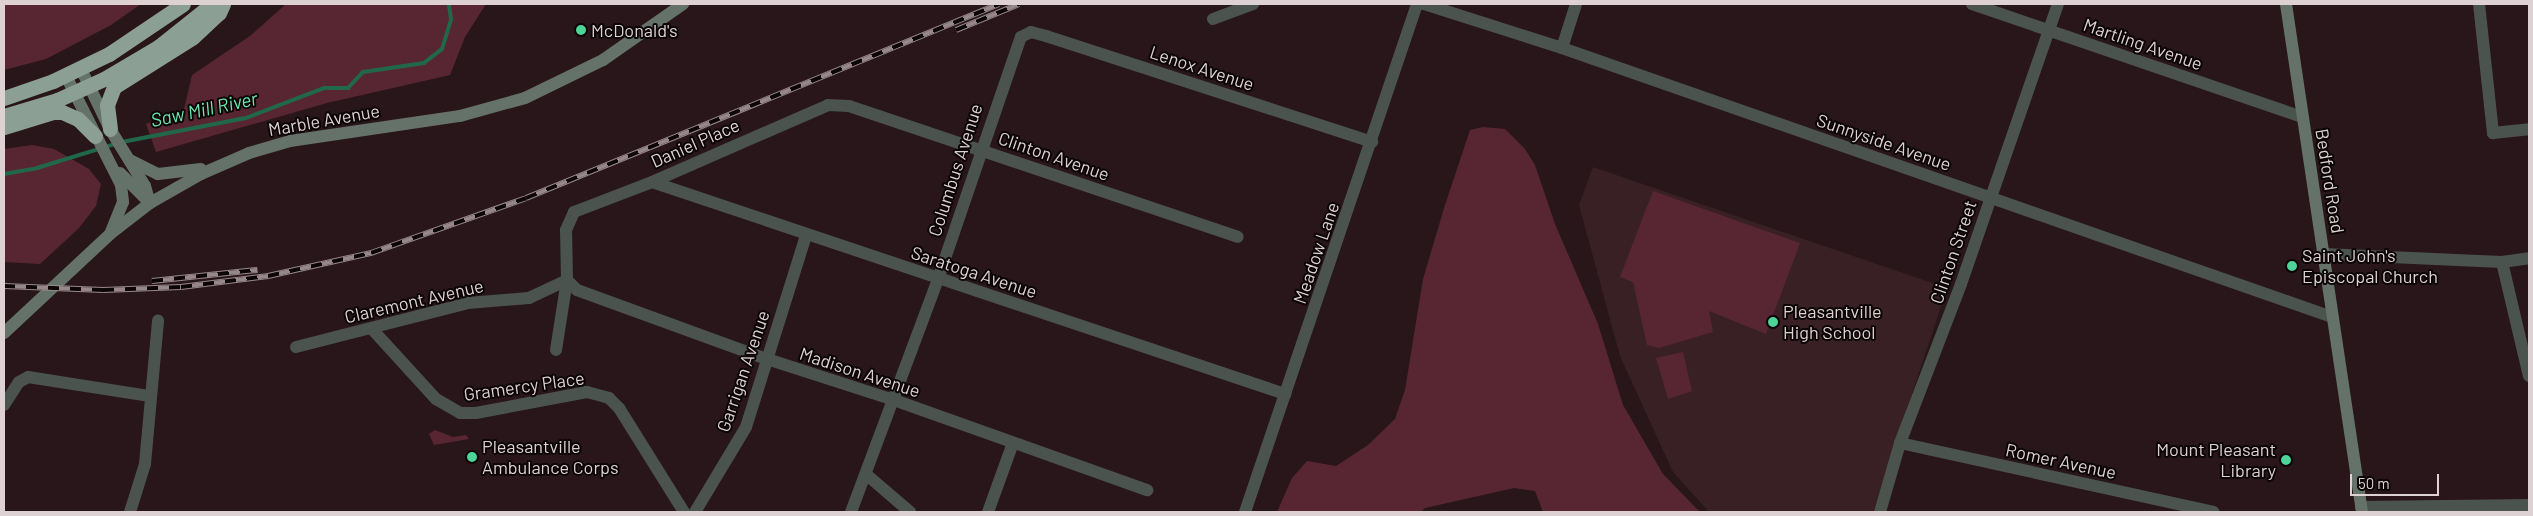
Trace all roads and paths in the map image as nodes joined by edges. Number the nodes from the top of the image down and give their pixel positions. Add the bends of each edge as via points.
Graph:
1 (183, 4) edge
2 (212, 4) edge
3 (223, 4) edge
4 (683, 4) edge
5 (1253, 4) edge
6 (1418, 4) edge
7 (1424, 4) edge
8 (1576, 4) edge
9 (1972, 4) edge
10 (2058, 4) edge
11 (2286, 4) edge
12 (2479, 4) edge
13 (1213, 19) dead end
14 (2049, 30) junction
15 (1021, 37) joint
16 (1562, 48) junction
17 (81, 69) junction
18 (66, 76) junction
19 (89, 86) junction
20 (75, 93) junction
21 (4, 98) edge
22 (828, 105) joint
23 (4, 116) edge
24 (2302, 117) junction
25 (4, 127) edge
26 (110, 129) junction
27 (2529, 129) edge
28 (95, 136) junction
29 (1372, 142) junction
30 (980, 150) junction
31 (126, 157) junction
32 (111, 161) junction
33 (213, 168) junction
34 (652, 182) junction
35 (1991, 197) junction
36 (150, 203) junction
37 (110, 234) junction
38 (806, 235) junction
39 (1238, 237) dead end
40 (2324, 254) junction
41 (2529, 258) edge
42 (2502, 262) junction
43 (938, 279) junction
44 (567, 280) junction
45 (2332, 318) junction
46 (158, 321) dead end
47 (372, 329) junction
48 (4, 333) edge
49 (296, 347) dead end
50 (556, 350) dead end
51 (767, 360) junction
52 (2529, 376) edge
53 (1285, 394) junction
54 (149, 396) junction
55 (894, 400) junction
56 (4, 405) edge
57 (1013, 443) junction
58 (1900, 443) junction
59 (867, 475) junction
60 (1147, 490) dead end
61 (2529, 505) edge
62 (2362, 510) edge
63 (130, 512) edge
64 (684, 512) edge
65 (695, 512) edge
66 (851, 512) edge
67 (910, 512) edge
68 (988, 512) edge
69 (1245, 512) edge
70 (1880, 512) edge
71 (2213, 512) edge

1 - 17 highway via 146,32
2 - 19 highway via 158,47
3 - 26 highway via 219,13 193,37 114,87 107,105
4 - 33 street, Marble Avenue via 603,60 566,81 508,104 446,118 290,141
5 - 13 street
6 - 29 street, Meadow Lane
7 - 16 street, Sunnyside Avenue
8 - 16 street
9 - 14 street, Martling Avenue
10 - 14 street, Clinton Street
11 - 24 street, Bedford Road
12 - 27 street via 2492,132
14 - 24 street, Martling Avenue
14 - 35 street, Clinton Street
15 - 29 street, Lenox Avenue via 1031,32 1046,36
15 - 30 street, Columbus Avenue
16 - 35 street, Sunnyside Avenue
17 - 18 highway
17 - 19 street
18 - 20 street
18 - 21 highway
19 - 20 highway
19 - 26 street
20 - 23 highway
20 - 28 street
22 - 30 street, Clinton Avenue via 849,106
22 - 34 street, Daniel Place
24 - 40 street, Bedford Road
25 - 28 highway via 62,112 78,119
26 - 31 street
28 - 32 street
29 - 53 street, Meadow Lane
30 - 39 street, Clinton Avenue
30 - 43 street, Columbus Avenue
31 - 33 street via 146,171 158,174
31 - 36 street via 145,186
32 - 36 street
32 - 37 street via 123,196
33 - 36 street, Marble Avenue
34 - 38 street, Saratoga Avenue
34 - 44 street, Daniel Place via 574,212 566,230
35 - 45 street, Sunnyside Avenue
35 - 58 street, Clinton Street
36 - 37 street, Marble Avenue
37 - 48 street, Marble Avenue
38 - 43 street, Saratoga Avenue
38 - 51 street, Garrigan Avenue
40 - 42 street
40 - 45 street, Bedford Road
41 - 42 street
42 - 52 street
43 - 53 street, Saratoga Avenue
43 - 55 street, Columbus Avenue
44 - 47 street, Claremont Avenue via 529,298 468,303
44 - 50 street
44 - 51 street, Madison Avenue via 577,290
45 - 62 street, Bedford Road
46 - 54 street
47 - 49 street, Claremont Avenue
47 - 64 street, Gramercy Place via 436,400 460,413 476,413 587,392 609,398 619,408
51 - 55 street, Madison Avenue
51 - 65 street, Garrigan Avenue via 746,427
53 - 69 street, Meadow Lane
54 - 56 street via 28,377 19,382
54 - 63 street via 145,464
55 - 57 street, Madison Avenue
55 - 59 street, Columbus Avenue
57 - 60 street, Madison Avenue
57 - 68 street
58 - 70 street, Clinton Street
58 - 71 street, Romer Avenue
59 - 66 street, Columbus Avenue
59 - 67 street
61 - 62 street

